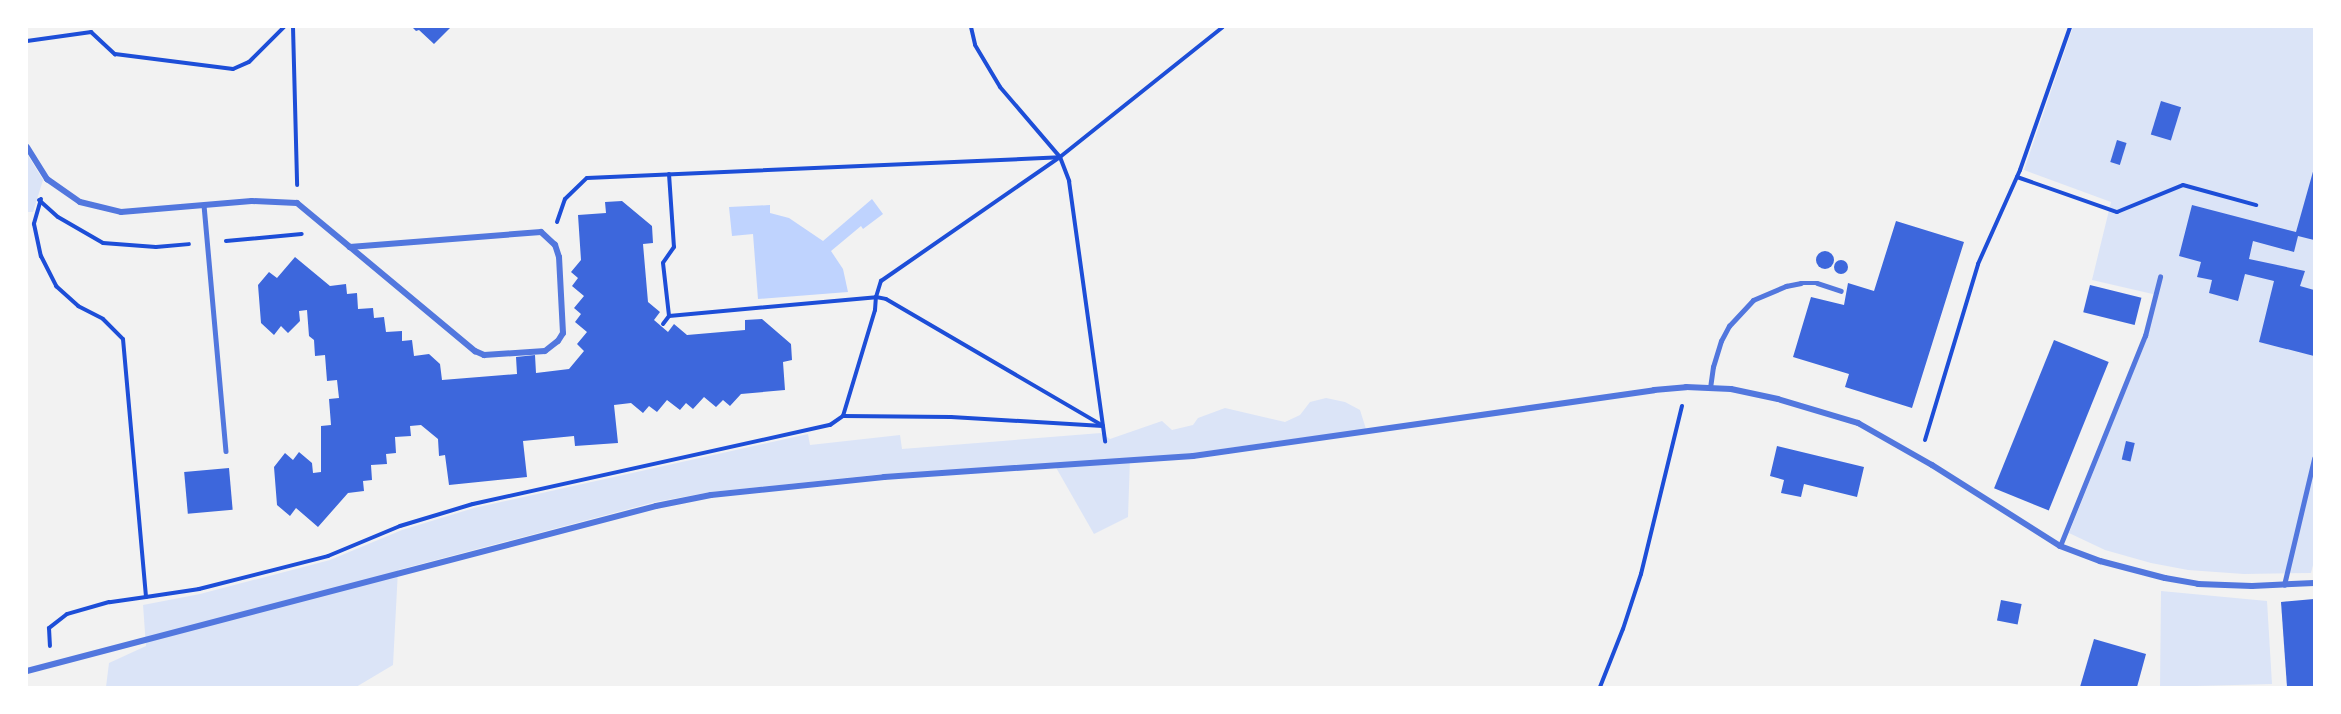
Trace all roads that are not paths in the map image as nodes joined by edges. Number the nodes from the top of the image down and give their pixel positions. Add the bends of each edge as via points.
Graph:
1 (27, 147) edge
2 (204, 205) junction
3 (350, 247) junction
4 (2160, 277) dead end
5 (1841, 291) dead end
6 (1710, 388) junction
7 (226, 451) dead end
8 (2314, 459) edge
9 (2060, 546) junction
10 (2314, 583) edge
11 (2284, 585) junction
12 (27, 671) edge

1 - 2 street via 47,179 80,202 121,212
2 - 3 street via 297,203
2 - 7 lane
3 - 3 street via 541,232 549,237 559,257 563,333 545,351 484,355
4 - 9 lane via 2145,336
5 - 6 lane via 1801,283 1754,300 1729,326 1721,341
6 - 9 street via 1778,399 1858,423
6 - 12 street via 1654,390 1193,456 884,477 689,499
8 - 11 lane
9 - 11 street via 2165,578 2228,586
10 - 11 street

